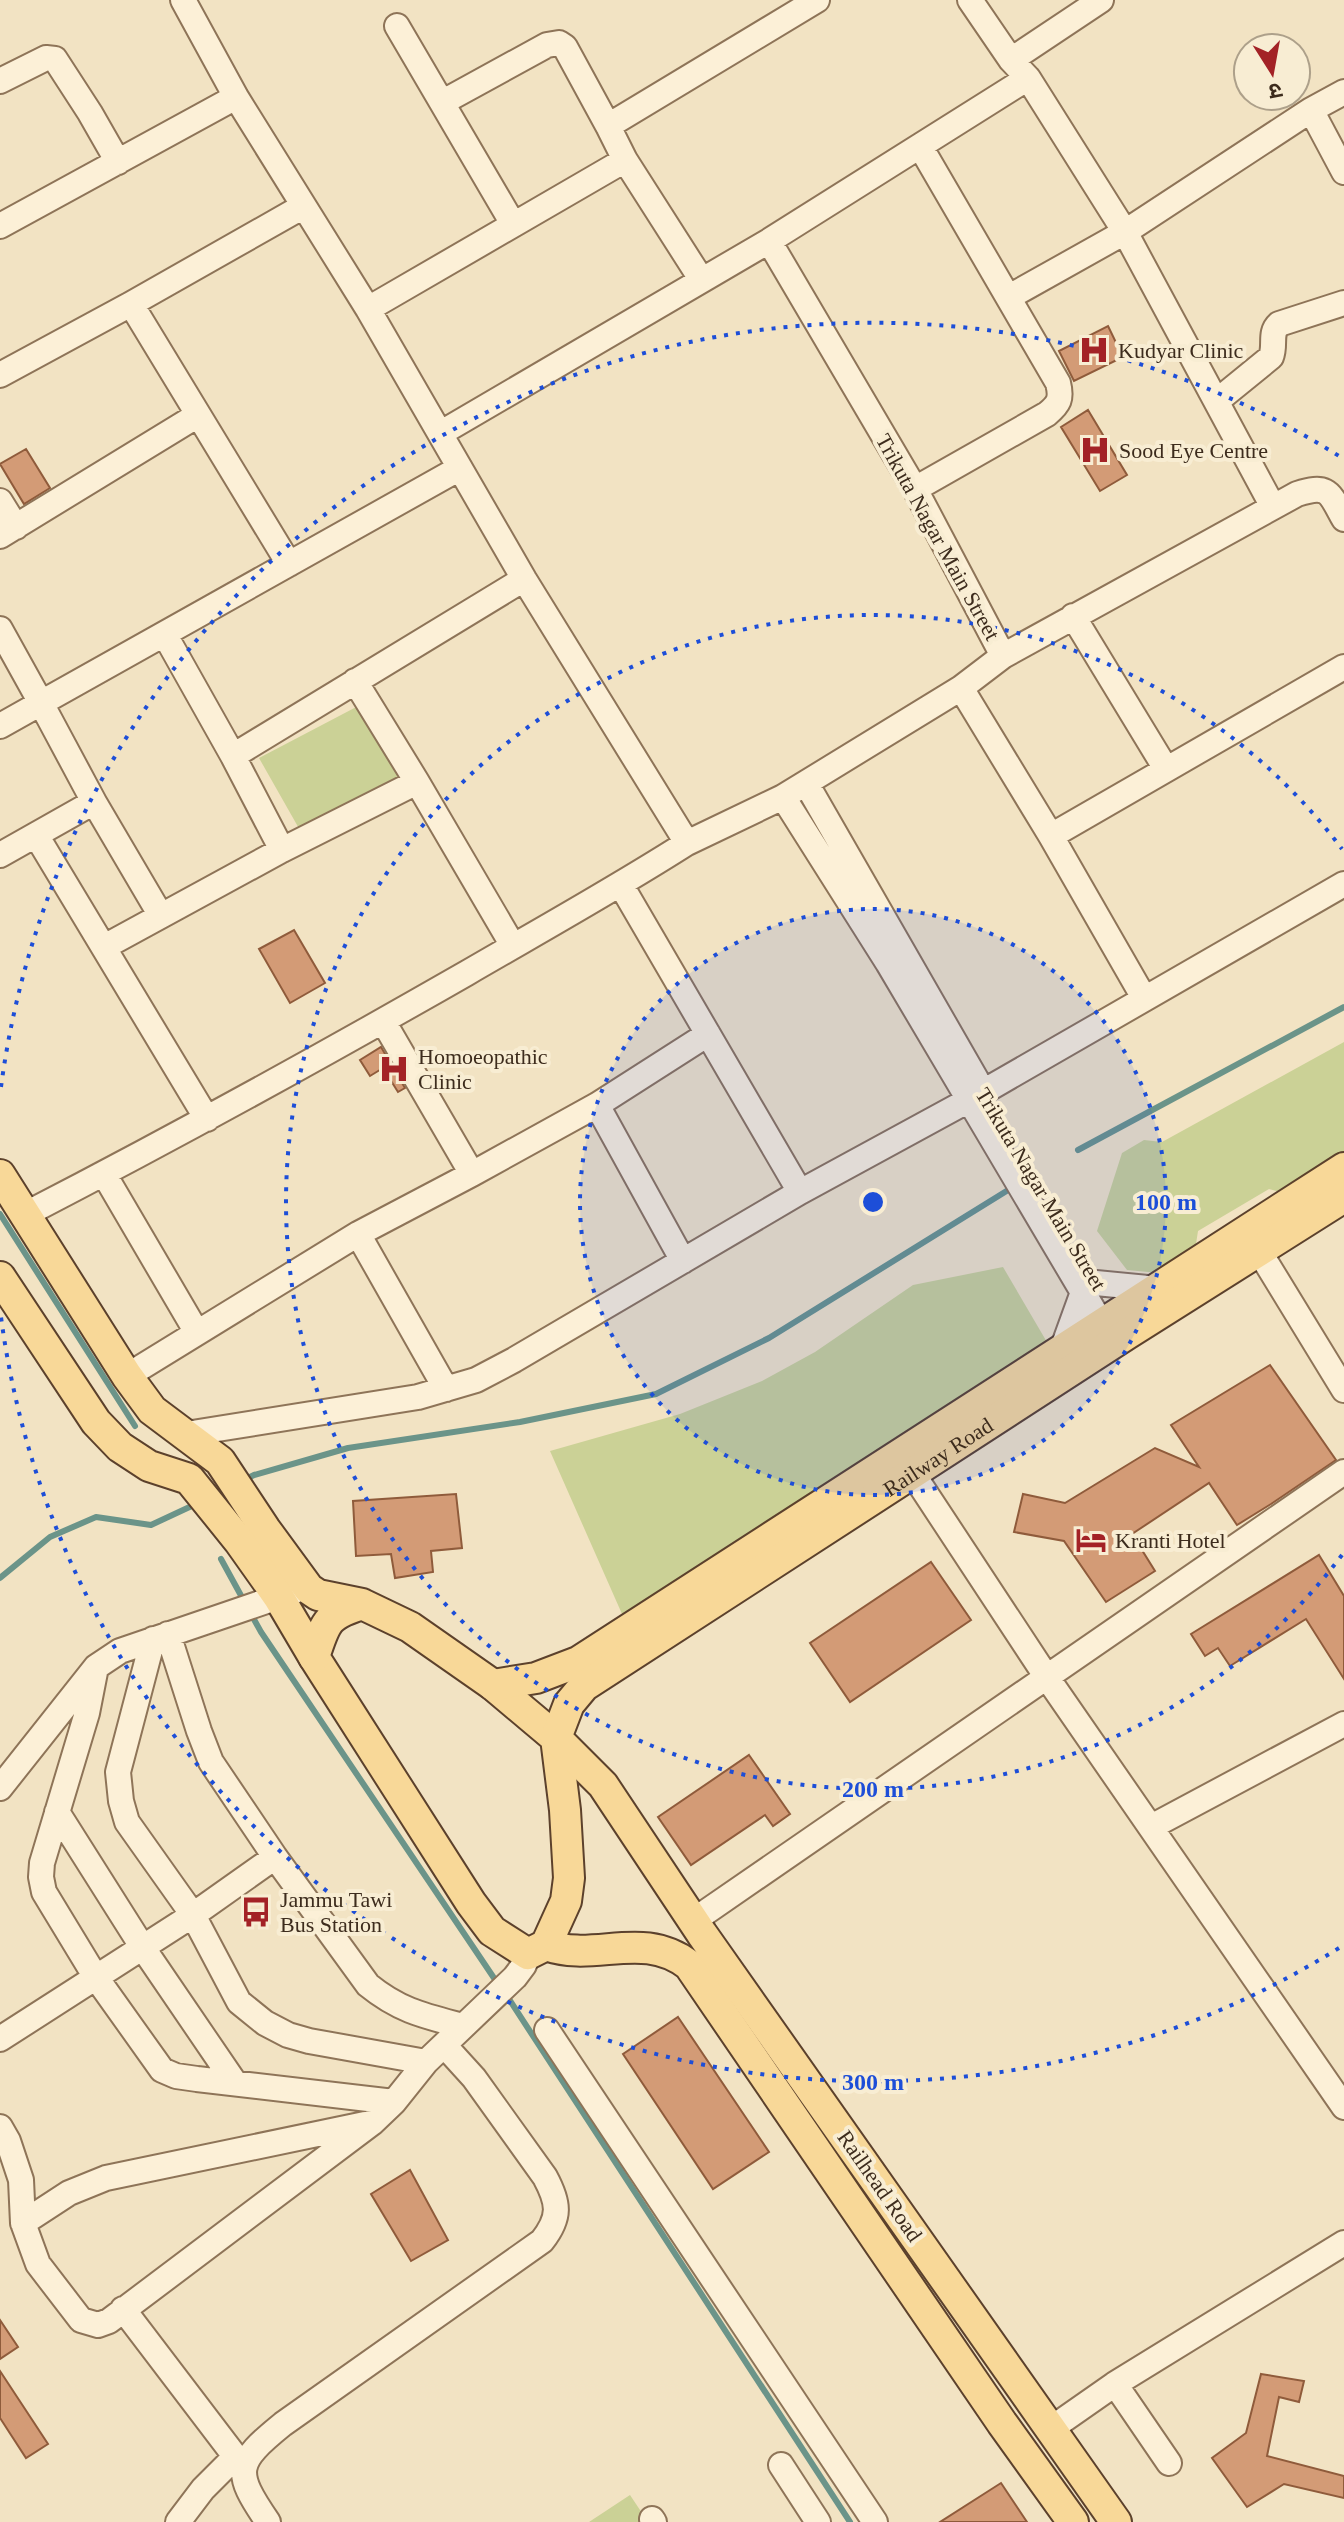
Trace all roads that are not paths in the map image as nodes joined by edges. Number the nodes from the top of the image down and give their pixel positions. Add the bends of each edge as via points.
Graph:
1 (817, 0) edge
2 (970, 0) edge
3 (1101, 0) edge
4 (189, 10) edge
5 (397, 26) dead end
6 (1019, 69) junction
7 (0, 81) edge
8 (1344, 92) edge
9 (236, 97) junction
10 (443, 102) junction
11 (1312, 109) edge
12 (1308, 112) edge
13 (1312, 112) edge
14 (608, 126) junction
15 (920, 146) junction
16 (625, 160) junction
17 (118, 162) junction
18 (1344, 172) edge
19 (302, 207) junction
20 (513, 224) junction
21 (0, 226) edge
22 (1125, 232) junction
23 (769, 241) junction
24 (701, 279) junction
25 (1009, 297) junction
26 (1344, 303) edge
27 (131, 304) junction
28 (368, 309) junction
29 (4, 363) edge
30 (1217, 401) junction
31 (198, 415) junction
32 (441, 433) junction
33 (460, 468) junction
34 (915, 489) junction
35 (0, 501) edge
36 (1273, 507) junction
37 (1344, 519) edge
38 (8, 531) edge
39 (289, 564) junction
40 (524, 579) junction
41 (1073, 616) junction
42 (0, 629) edge
43 (165, 635) junction
44 (1003, 656) junction
45 (1344, 667) edge
46 (355, 681) junction
47 (961, 688) junction
48 (41, 703) junction
49 (0, 726) edge
50 (233, 756) junction
51 (1166, 769) junction
52 (417, 782) junction
53 (806, 783) junction
54 (783, 797) junction
55 (94, 802) junction
56 (36, 835) junction
57 (1051, 836) junction
58 (687, 843) junction
59 (282, 850) junction
60 (0, 855) edge
61 (1344, 884) edge
62 (621, 885) junction
63 (161, 916) junction
64 (513, 946) junction
65 (104, 947) junction
66 (1144, 998) junction
67 (383, 1021) junction
68 (708, 1034) junction
69 (976, 1096) junction
70 (597, 1105) junction
71 (207, 1119) junction
72 (1344, 1168) edge
73 (104, 1174) junction
74 (472, 1174) junction
75 (0, 1175) edge
76 (800, 1192) junction
77 (1344, 1197) edge
78 (26, 1214) junction
79 (358, 1234) junction
80 (1259, 1251) junction
81 (683, 1261) junction
82 (0, 1277) edge
83 (1089, 1287) junction
84 (1158, 1289) junction
85 (1115, 1330) junction
86 (196, 1331) junction
87 (1062, 1350) junction
88 (127, 1376) junction
89 (446, 1389) junction
90 (1344, 1390) edge
91 (186, 1434) junction
92 (1344, 1472) edge
93 (913, 1474) junction
94 (252, 1535) junction
95 (309, 1589) junction
96 (270, 1598) junction
97 (699, 1598) junction
98 (362, 1604) junction
99 (161, 1637) junction
100 (314, 1657) junction
101 (96, 1667) junction
102 (1046, 1676) junction
103 (493, 1685) junction
104 (1344, 1724) edge
105 (556, 1738) junction
106 (0, 1788) edge
107 (57, 1812) junction
108 (1151, 1827) junction
109 (275, 1857) junction
110 (193, 1915) junction
111 (693, 1921) junction
112 (143, 1948) junction
113 (530, 1959) junction
114 (95, 1976) junction
115 (467, 2023) junction
116 (547, 2030) dead end
117 (0, 2039) edge
118 (435, 2054) junction
119 (235, 2083) junction
120 (394, 2102) junction
121 (1344, 2107) edge
122 (372, 2123) junction
123 (0, 2127) edge
124 (23, 2223) junction
125 (1344, 2243) edge
126 (123, 2309) junction
127 (1115, 2384) junction
128 (1034, 2403) junction
129 (1002, 2423) junction
130 (1052, 2428) junction
131 (239, 2462) junction
132 (1169, 2463) dead end
133 (781, 2465) dead end
134 (178, 2522) edge
135 (268, 2522) edge
136 (818, 2522) edge
137 (875, 2522) edge
138 (1073, 2522) edge
139 (1116, 2522) edge

1 - 14 street
2 - 6 street
3 - 6 street
4 - 9 street
5 - 10 street
6 - 15 street
6 - 22 street
7 - 17 street via 46,58 55,59
8 - 11 street
9 - 17 street
9 - 19 street
10 - 14 street via 559,43
10 - 20 street
12 - 22 street
13 - 18 street
14 - 16 street
15 - 23 street
15 - 25 street
16 - 20 street
16 - 24 street
17 - 21 street
19 - 27 street
19 - 28 street
20 - 28 street
22 - 25 street
22 - 30 street
23 - 24 street
23 - 34 street, Trikuta Nagar Main Street
24 - 32 street
25 - 34 street via 1058,383 1057,406
26 - 30 street via 1279,324 1271,357
27 - 29 street
27 - 31 street
28 - 32 street
30 - 36 street
31 - 38 street
31 - 39 street
32 - 33 street
33 - 39 street
33 - 40 street
34 - 44 street, Trikuta Nagar Main Street
35 - 38 street
36 - 37 street via 1297,494 1324,489
36 - 41 street
39 - 43 street
40 - 46 street
40 - 58 street
41 - 44 street
41 - 51 street
42 - 48 street
43 - 48 street
43 - 50 street
44 - 47 street, Trikuta Nagar Main Street
45 - 51 street
46 - 50 street
46 - 52 street
47 - 53 street, Trikuta Nagar Main Street
47 - 57 street
48 - 49 street
48 - 55 street
50 - 59 street
51 - 57 street
52 - 59 street
52 - 64 street
53 - 54 street
53 - 69 street, Trikuta Nagar Main Street
54 - 58 street
54 - 69 street
55 - 56 street
55 - 63 street
56 - 60 street
56 - 65 street
57 - 66 street
58 - 62 street
59 - 63 street
61 - 66 street
62 - 64 street
62 - 68 street
63 - 65 street
64 - 67 street
65 - 71 street
66 - 69 street
67 - 71 street
67 - 74 street
68 - 70 street
68 - 76 street
69 - 76 street
69 - 83 street, Trikuta Nagar Main Street
70 - 74 street
70 - 81 street
71 - 73 street
72 - 84 main road
73 - 78 street
73 - 86 street
74 - 79 street
75 - 78 main road
76 - 81 street
77 - 80 main road, Railway Road
78 - 88 main road
79 - 86 street
79 - 89 street
80 - 85 main road, Railway Road
80 - 90 street
81 - 89 street via 514,1360
82 - 94 main road via 111,1438 149,1466 189,1479
83 - 84 street
83 - 85 street, Trikuta Nagar Main Street
83 - 87 street
84 - 85 main road
85 - 87 main road
85 - 93 main road, Railway Road
86 - 88 street
87 - 97 main road
88 - 91 main road via 152,1410
89 - 91 street
91 - 94 main road via 220,1461
92 - 102 street
93 - 97 main road, Railway Road
93 - 102 street
94 - 95 main road
94 - 96 main road
95 - 96 street
95 - 98 main road, Railhead Road
96 - 99 street
96 - 100 main road
97 - 103 main road via 578,1662 536,1678
97 - 105 main road, Railway Road via 584,1686 569,1704
98 - 100 main road via 338,1612 326,1624
98 - 103 main road, Railhead Road via 410,1627
99 - 101 street via 120,1651
99 - 109 street via 211,1762
99 - 110 street via 118,1772 121,1801 127,1822
100 - 113 main road via 471,1903 492,1931
101 - 106 street
101 - 107 street
102 - 108 street
102 - 111 street
103 - 105 main road, Railhead Road
104 - 108 street
105 - 111 main road, Railhead Road via 603,1785
105 - 113 main road via 569,1878 566,1901
107 - 112 street
107 - 114 street via 42,1863 44,1892
108 - 121 street
109 - 110 street
109 - 115 street via 368,1985 407,2011
110 - 112 street
110 - 118 street via 239,2002 265,2023 309,2041
111 - 128 main road, Railhead Road
112 - 114 street
112 - 119 street
113 - 115 street
113 - 129 main road, Railhead Road via 632,1946 659,1949 689,1965
114 - 117 street
114 - 119 street via 162,2070
115 - 118 street
116 - 137 street
118 - 120 street
118 - 131 street via 474,2078 545,2177 557,2211 552,2228 542,2241 283,2424
119 - 120 street
120 - 122 street
122 - 124 street via 106,2178 69,2193
122 - 126 street
123 - 124 street via 21,2180
124 - 126 street via 38,2264 81,2320 98,2325
125 - 127 street
126 - 131 street
127 - 130 street
127 - 132 street
128 - 129 main road
128 - 130 main road, Railhead Road
129 - 138 main road, Railhead Road
130 - 139 main road, Railhead Road
131 - 134 street via 203,2489
131 - 135 street via 249,2494
133 - 136 street

